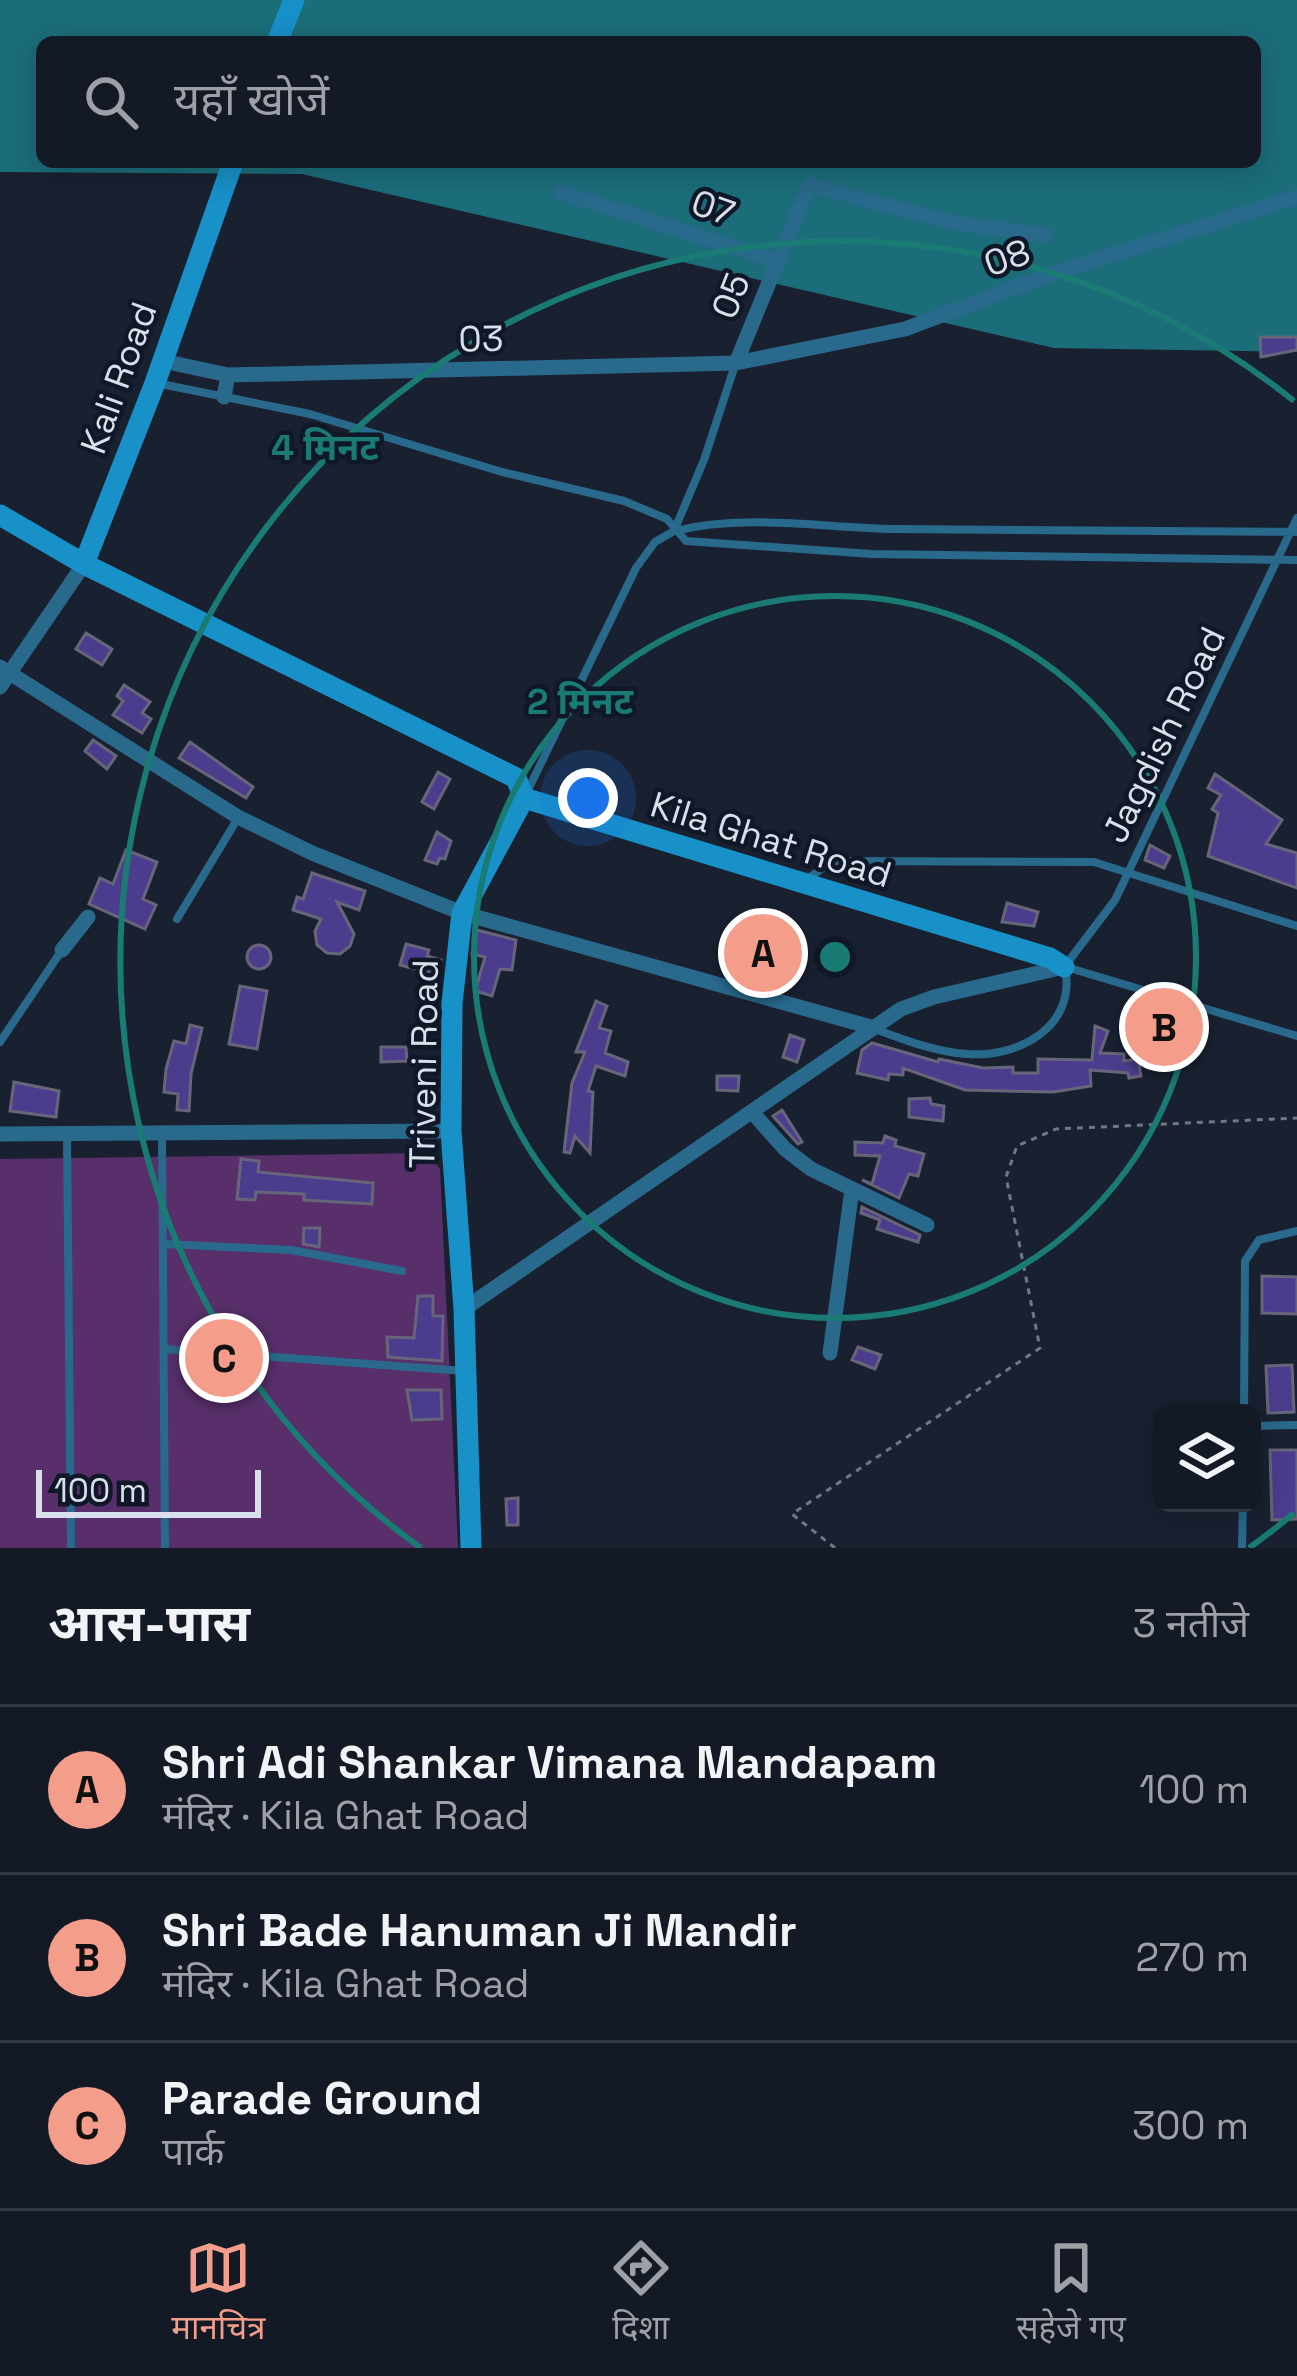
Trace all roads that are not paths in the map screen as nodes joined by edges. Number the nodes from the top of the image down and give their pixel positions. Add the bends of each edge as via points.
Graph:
1 (294, 0) edge
2 (279, 36) edge
3 (231, 168) edge
4 (560, 191) dead end
5 (1297, 197) edge
6 (1046, 235) dead end
7 (777, 261) junction
8 (736, 363) junction
9 (159, 372) junction
10 (228, 375) junction
11 (224, 397) junction
12 (0, 515) edge
13 (1297, 518) edge
14 (674, 531) junction
15 (1294, 532) edge
16 (1278, 560) junction
17 (1297, 560) edge
18 (84, 564) junction
19 (4, 676) edge
20 (524, 798) junction
21 (238, 817) junction
22 (1128, 872) junction
23 (802, 884) junction
24 (462, 914) junction
25 (88, 917) dead end
26 (177, 919) dead end
27 (1297, 926) edge
28 (62, 950) joint
29 (1064, 967) junction
30 (871, 1028) junction
31 (1297, 1036) edge
32 (0, 1042) edge
33 (752, 1112) junction
34 (451, 1131) junction
35 (162, 1133) junction
36 (0, 1134) edge
37 (67, 1134) junction
38 (852, 1189) junction
39 (927, 1225) dead end
40 (1297, 1231) edge
41 (163, 1244) junction
42 (402, 1271) dead end
43 (464, 1309) junction
44 (164, 1349) junction
45 (830, 1352) dead end
46 (465, 1371) junction
47 (1244, 1404) edge
48 (1297, 1425) edge
49 (1261, 1426) edge
50 (1243, 1512) edge
51 (70, 1548) edge
52 (165, 1548) edge
53 (470, 1548) edge
54 (1242, 1548) edge

1 - 2 main road
3 - 9 main road, Kali Road
4 - 7 street, 07
5 - 8 street, 08 via 905,329
6 - 7 street, 05 via 954,224 809,185
7 - 8 street, 05
8 - 10 street, 03
8 - 14 lane, Triveni Road
9 - 10 street, 03
9 - 11 lane
9 - 18 main road, Kali Road
10 - 11 street
11 - 14 lane via 623,501 667,519
12 - 18 main road, Kila Ghat Road
13 - 15 lane, Jagdish Road
14 - 15 lane via 737,524
14 - 16 lane via 686,541 872,554
14 - 20 lane, Triveni Road via 636,568
15 - 16 lane, Jagdish Road
16 - 17 lane
16 - 22 lane, Jagdish Road
18 - 19 street
18 - 20 main road, Kila Ghat Road via 516,778
19 - 21 street
20 - 23 main road, Kila Ghat Road
20 - 24 main road, Triveni Road
21 - 24 street
21 - 26 lane
22 - 23 lane via 1094,862 832,861
22 - 27 lane
22 - 29 lane, Jagdish Road
23 - 29 main road, Kila Ghat Road
24 - 30 street
24 - 34 main road, Triveni Road
25 - 28 street
28 - 32 lane
29 - 30 street via 934,997
29 - 30 lane via 1064,1006 1028,1044 968,1054
29 - 31 lane, Kila Ghat Road
30 - 33 street
33 - 38 street via 785,1149
33 - 43 street
34 - 35 street
34 - 43 main road, Triveni Road
35 - 37 street
35 - 41 lane
36 - 37 street
37 - 51 lane
38 - 39 street
38 - 45 street
40 - 47 lane via 1259,1240 1246,1261
41 - 42 lane via 291,1250
41 - 44 lane
43 - 46 main road, Triveni Road
44 - 46 lane
44 - 52 lane
46 - 53 main road, Triveni Road
48 - 49 lane
50 - 54 lane

